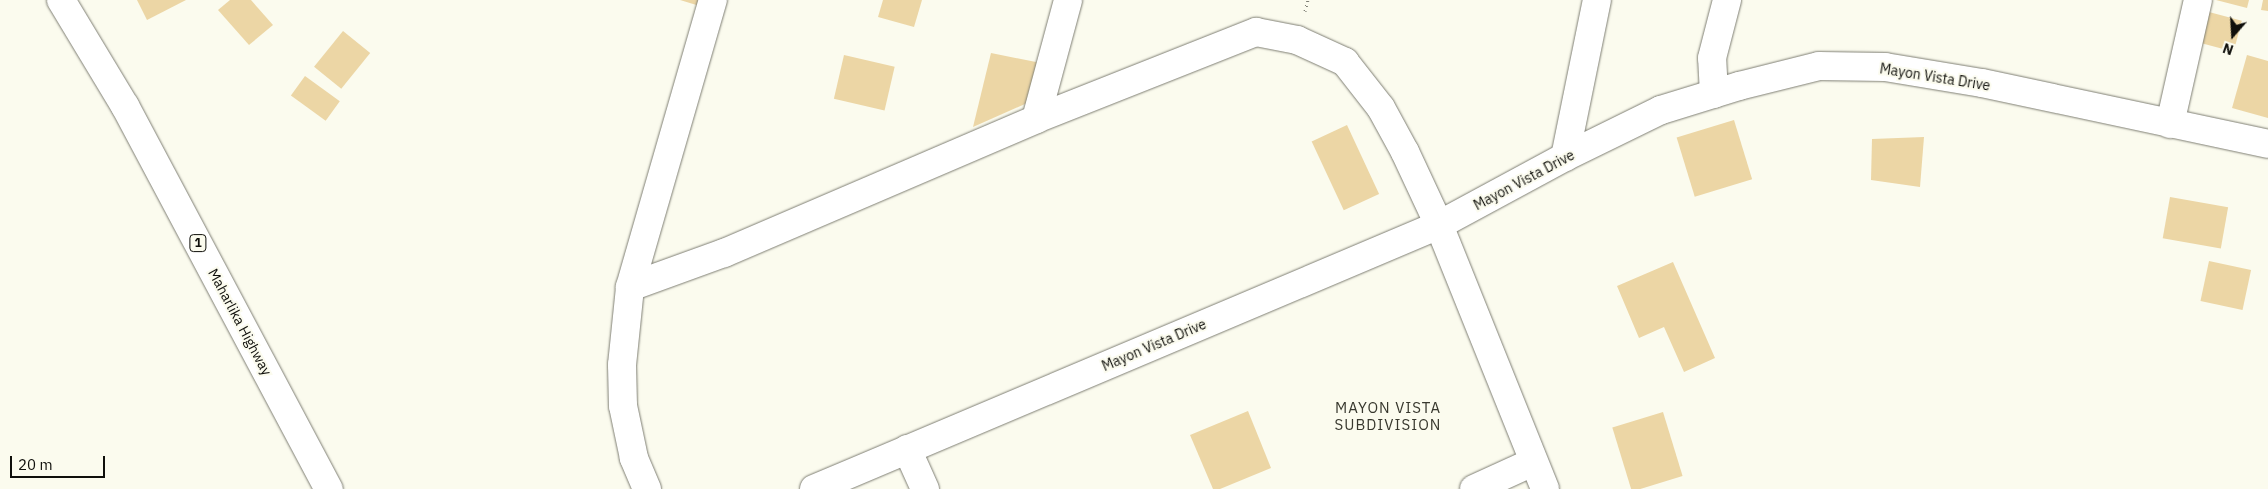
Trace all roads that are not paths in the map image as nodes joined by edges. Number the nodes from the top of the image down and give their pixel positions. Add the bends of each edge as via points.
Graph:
1 (61, 0) edge
2 (713, 0) edge
3 (1068, 0) edge
4 (1597, 0) edge
5 (1727, 0) edge
6 (2198, 0) edge
7 (1714, 94) junction
8 (1036, 119) junction
9 (2170, 124) junction
10 (2268, 144) edge
11 (1565, 157) junction
12 (1439, 225) junction
13 (630, 287) junction
14 (907, 449) junction
15 (1533, 462) junction
16 (327, 488) edge
17 (647, 489) edge
18 (814, 489) edge
19 (925, 489) edge
20 (1474, 489) edge
21 (1545, 489) edge

1 - 16 main road, Maharlika Highway / 1 via 125,106
2 - 13 main road
3 - 8 main road
4 - 11 main road
5 - 7 main road via 1712,58
6 - 9 main road
7 - 9 main road, Mayon Vista Drive via 1819,66 1885,67 1982,83
7 - 11 main road, Mayon Vista Drive via 1661,110
8 - 12 main road via 1256,32 1298,40 1345,62 1381,108
8 - 13 main road via 724,253
9 - 10 main road, Mayon Vista Drive
11 - 12 main road, Mayon Vista Drive
12 - 14 main road, Mayon Vista Drive
12 - 15 main road
13 - 17 main road via 622,364 623,406 634,458
14 - 18 main road, Mayon Vista Drive
14 - 19 main road
15 - 20 main road
15 - 21 main road

